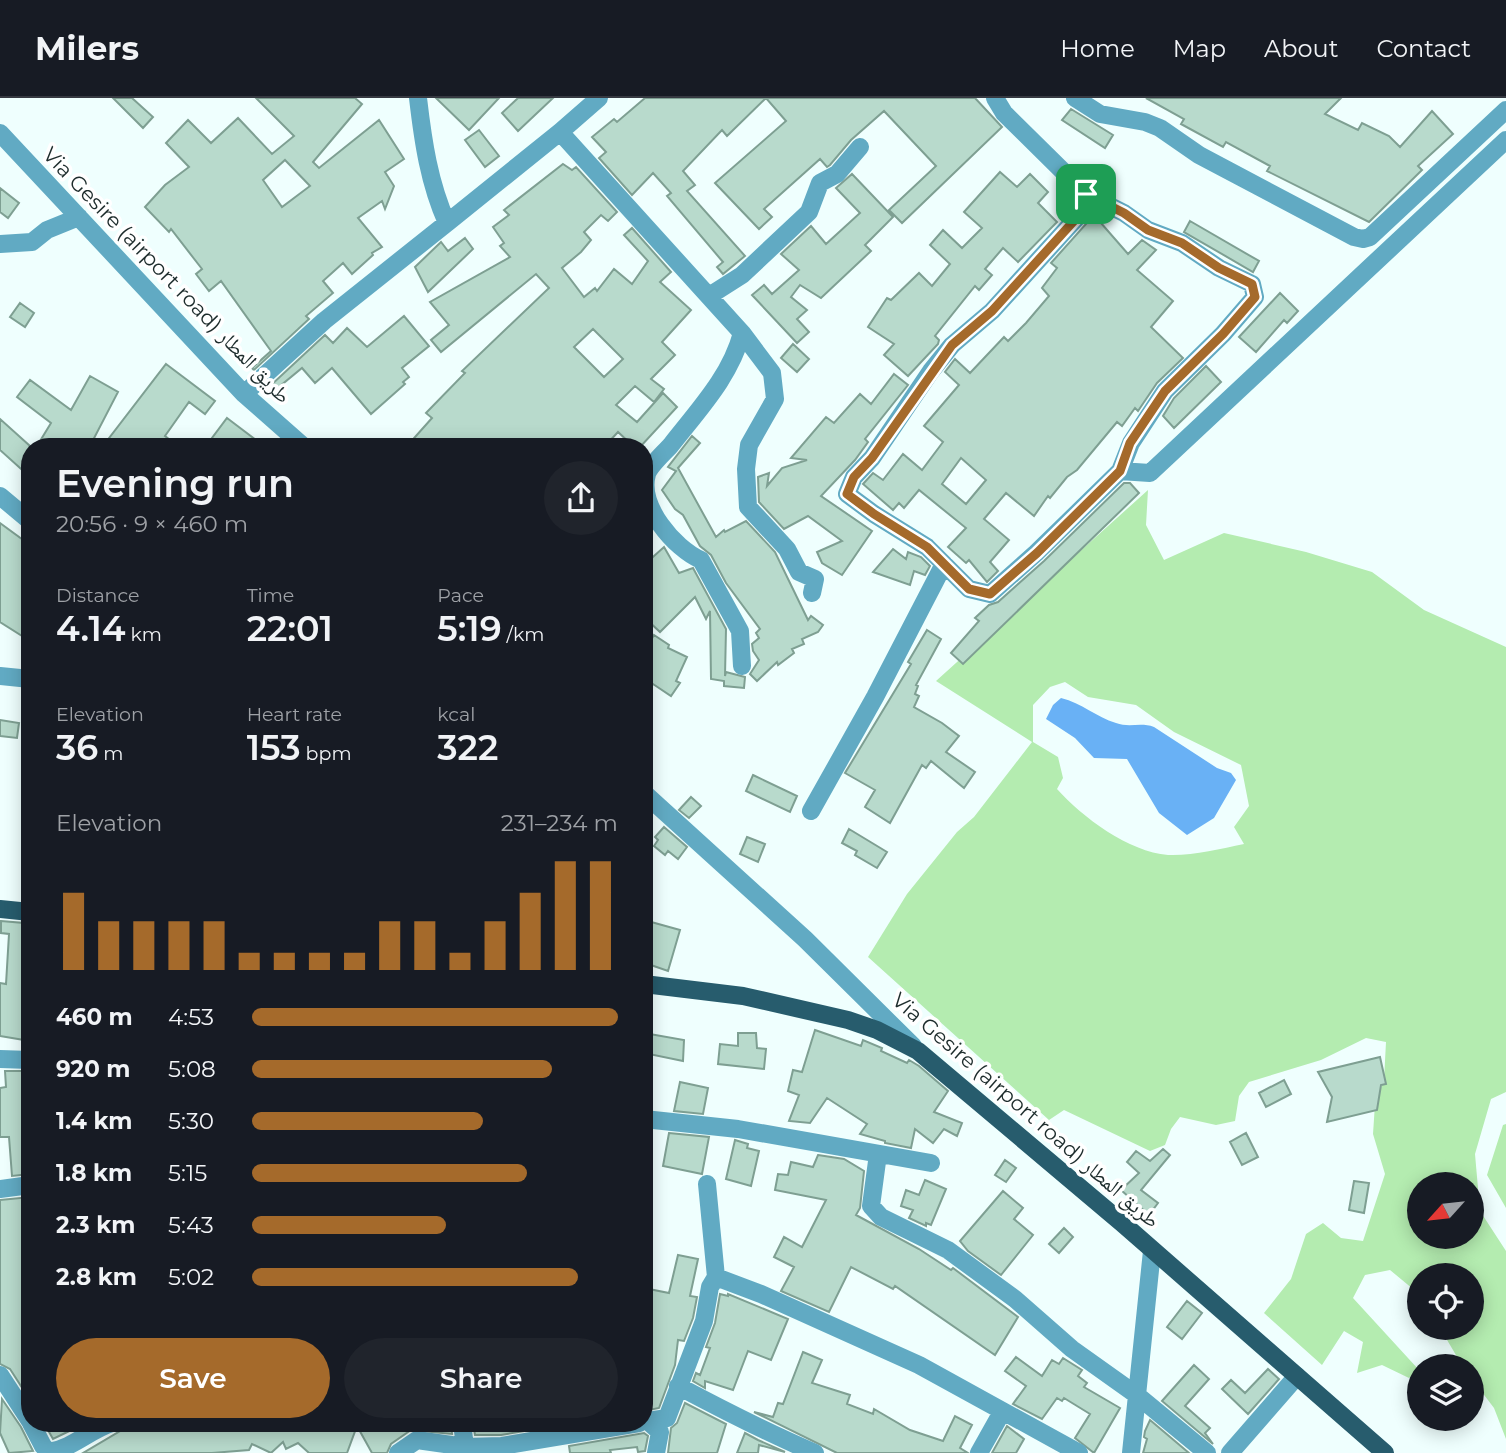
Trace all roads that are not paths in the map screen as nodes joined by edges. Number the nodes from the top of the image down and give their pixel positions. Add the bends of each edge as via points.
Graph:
1 (418, 98) edge
2 (599, 98) edge
3 (1075, 98) edge
4 (1002, 100) edge
5 (1506, 110) edge
6 (560, 132) junction
7 (0, 133) edge
8 (1506, 140) edge
9 (860, 147) dead end
10 (1086, 194) junction
11 (79, 217) junction
12 (447, 223) junction
13 (0, 244) edge
14 (709, 296) junction
15 (743, 332) junction
16 (244, 394) junction
17 (294, 438) edge
18 (653, 467) edge
19 (1120, 471) junction
20 (0, 496) edge
21 (653, 510) edge
22 (21, 514) edge
23 (944, 564) junction
24 (812, 593) dead end
25 (742, 666) dead end
26 (0, 676) edge
27 (21, 678) edge
28 (653, 801) edge
29 (811, 811) dead end
30 (0, 909) edge
31 (21, 911) edge
32 (653, 985) edge
33 (918, 1051) junction
34 (0, 1059) edge
35 (21, 1060) edge
36 (653, 1120) edge
37 (878, 1154) junction
38 (931, 1163) dead end
39 (707, 1184) dead end
40 (21, 1186) edge
41 (0, 1189) edge
42 (1152, 1251) junction
43 (716, 1277) junction
44 (0, 1375) edge
45 (1297, 1376) junction
46 (678, 1386) junction
47 (1138, 1396) junction
48 (21, 1408) edge
49 (1002, 1412) junction
50 (653, 1420) edge
51 (653, 1428) edge
52 (34, 1432) edge
53 (90, 1432) edge
54 (463, 1432) edge
55 (585, 1432) edge
56 (465, 1447) junction
57 (40, 1449) edge
58 (63, 1452) edge
59 (398, 1453) edge
60 (656, 1453) edge
61 (815, 1453) edge
62 (979, 1453) edge
63 (1079, 1453) edge
64 (1131, 1453) edge
65 (1207, 1453) edge
66 (1230, 1453) edge
67 (1385, 1453) edge

1 - 12 street via 435,198
2 - 6 street
3 - 5 street via 1100,114 1160,128 1199,155 1363,239
4 - 10 street via 1004,113
6 - 12 street
6 - 14 street
7 - 11 street, Via Gesire (airport road) طريق المطار
8 - 19 street via 1150,473
9 - 14 street via 837,174 820,183 809,212 742,275
10 - 19 street via 1252,284 1255,297 1165,391 1130,443
10 - 23 street via 1082,212 931,371 854,477 847,494 927,547
11 - 13 street via 47,230 33,242
11 - 16 street, Via Gesire (airport road) طريق المطار
12 - 16 street via 324,321
14 - 15 street
15 - 18 street via 726,376
15 - 24 street via 772,373 775,399 749,445 748,507 787,550 799,572 815,579
16 - 17 street, Via Gesire (airport road) طريق المطار
19 - 23 street via 990,594 969,589
20 - 22 street
21 - 25 street via 663,527 701,560 740,631
23 - 29 street
26 - 27 street
28 - 33 street, Via Gesire (airport road) طريق المطار via 796,931
30 - 31 main road
32 - 33 main road via 743,996 848,1020
33 - 42 main road, Via Gesire (airport road) طريق المطار
34 - 35 street
36 - 37 street via 738,1129
37 - 38 street
37 - 47 street via 871,1206 881,1217 948,1250
39 - 43 street
40 - 41 street
42 - 45 main road, Via Gesire (airport road) طريق المطار
42 - 47 street
43 - 46 street
43 - 49 street via 919,1365
44 - 48 street
45 - 66 street
45 - 67 main road, Via Gesire (airport road) طريق المطار
46 - 50 street via 667,1418
46 - 61 street via 743,1422
47 - 64 street
47 - 65 street
49 - 62 street
49 - 63 street
51 - 60 street via 660,1432
52 - 57 street
53 - 58 street
54 - 56 street
55 - 56 street via 502,1446
56 - 59 street via 417,1440
57 - 58 street

